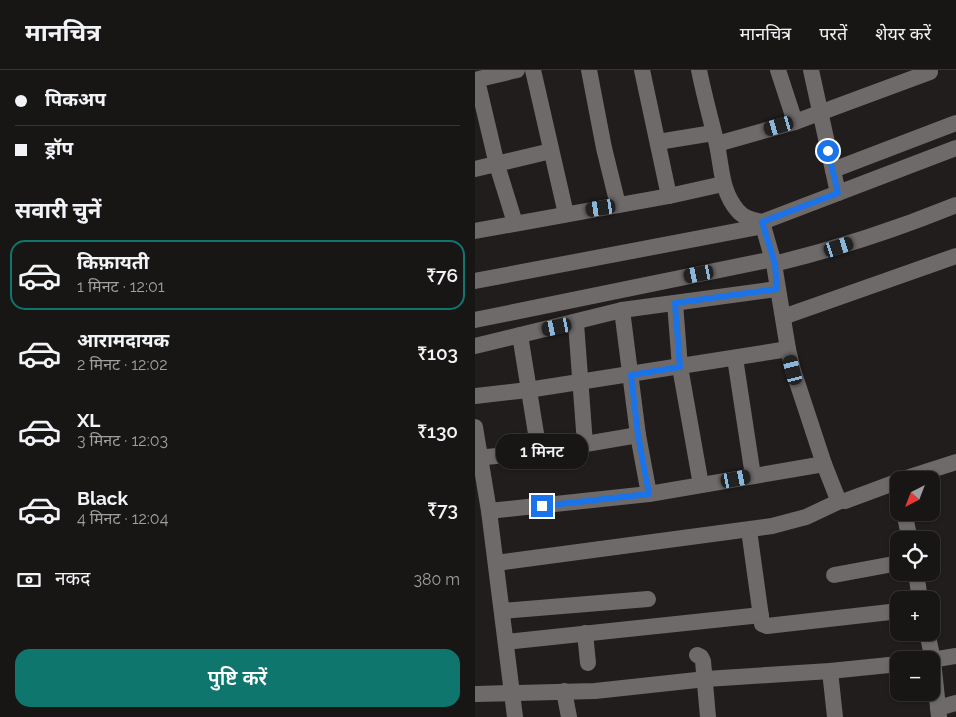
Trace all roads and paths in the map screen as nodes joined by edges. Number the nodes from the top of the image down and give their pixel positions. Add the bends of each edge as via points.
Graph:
1 (517, 70) edge
2 (533, 70) edge
3 (589, 70) edge
4 (642, 70) edge
5 (699, 70) edge
6 (777, 70) edge
7 (811, 70) edge
8 (930, 72) dead end
9 (476, 80) edge
10 (819, 113) junction
11 (795, 122) junction
12 (956, 123) edge
13 (715, 138) junction
14 (658, 142) junction
15 (956, 148) edge
16 (551, 151) junction
17 (497, 165) junction
18 (475, 169) edge
19 (833, 170) junction
20 (723, 184) junction
21 (838, 193) junction
22 (669, 196) junction
23 (619, 205) junction
24 (956, 205) edge
25 (566, 214) junction
26 (515, 223) junction
27 (763, 224) junction
28 (475, 231) edge
29 (956, 256) edge
30 (774, 262) junction
31 (475, 281) edge
32 (777, 289) junction
33 (675, 303) junction
34 (623, 310) junction
35 (783, 317) junction
36 (475, 320) edge
37 (576, 323) junction
38 (520, 335) junction
39 (475, 346) edge
40 (788, 349) junction
41 (735, 358) junction
42 (680, 367) junction
43 (631, 375) junction
44 (580, 382) junction
45 (529, 390) junction
46 (475, 396) edge
47 (475, 427) edge
48 (638, 435) junction
49 (585, 444) junction
50 (539, 452) junction
51 (478, 458) edge
52 (956, 462) edge
53 (824, 464) junction
54 (930, 471) edge
55 (753, 476) junction
56 (701, 485) junction
57 (890, 485) edge
58 (649, 494) junction
59 (840, 501) junction
60 (489, 511) junction
61 (749, 530) junction
62 (496, 562) junction
63 (890, 565) edge
64 (833, 575) dead end
65 (648, 599) dead end
66 (502, 611) junction
67 (890, 612) edge
68 (761, 616) junction
69 (585, 634) junction
70 (506, 642) junction
71 (697, 655) dead end
72 (956, 656) edge
73 (940, 659) edge
74 (588, 663) dead end
75 (890, 665) edge
76 (830, 671) junction
77 (705, 679) junction
78 (564, 691) junction
79 (511, 693) junction
80 (475, 694) edge
81 (956, 703) edge
82 (938, 713) edge
83 (515, 717) edge
84 (569, 717) edge
85 (708, 717) edge
86 (835, 717) edge

1 - 9 street
2 - 16 street
3 - 23 street via 603,148
4 - 14 street
5 - 13 street
6 - 11 street
7 - 10 street
8 - 10 street
9 - 17 street
10 - 11 street
10 - 19 street
11 - 13 street
12 - 19 street
13 - 14 street
13 - 20 street
14 - 22 street
15 - 21 street
16 - 17 street
16 - 25 street
17 - 18 street
17 - 26 street
19 - 21 street
20 - 22 street
20 - 27 street via 739,212
21 - 27 street
22 - 23 street
23 - 25 street
24 - 30 street via 855,242
25 - 26 street
26 - 28 street
27 - 30 street
27 - 31 street
29 - 35 street
30 - 32 street
30 - 36 street
32 - 33 street
32 - 35 street
33 - 34 street
33 - 42 street
34 - 37 street
34 - 43 street
35 - 40 street
37 - 38 street
37 - 44 street
38 - 39 street
38 - 45 street
40 - 41 street
40 - 53 street
41 - 42 street
41 - 55 street
42 - 43 street
42 - 56 street
43 - 44 street
43 - 48 street
44 - 45 street
44 - 49 street
45 - 46 street
45 - 50 street
47 - 51 street
48 - 49 street
48 - 58 street
49 - 50 street
50 - 51 street
51 - 60 street
52 - 54 street
53 - 55 street
53 - 59 street
55 - 56 street
56 - 58 street
57 - 59 street
58 - 60 street
59 - 61 street via 806,517
60 - 62 street
61 - 62 street
61 - 68 street
62 - 66 street
63 - 64 street
65 - 66 street
66 - 70 street
67 - 68 street via 767,626 762,624
68 - 69 street
69 - 70 street
69 - 74 street
70 - 79 street
71 - 77 street via 703,661
72 - 73 street
75 - 76 street
76 - 77 street
76 - 86 street
77 - 78 street
77 - 85 street
78 - 79 street
78 - 84 street
79 - 80 street
79 - 83 street
81 - 82 street

